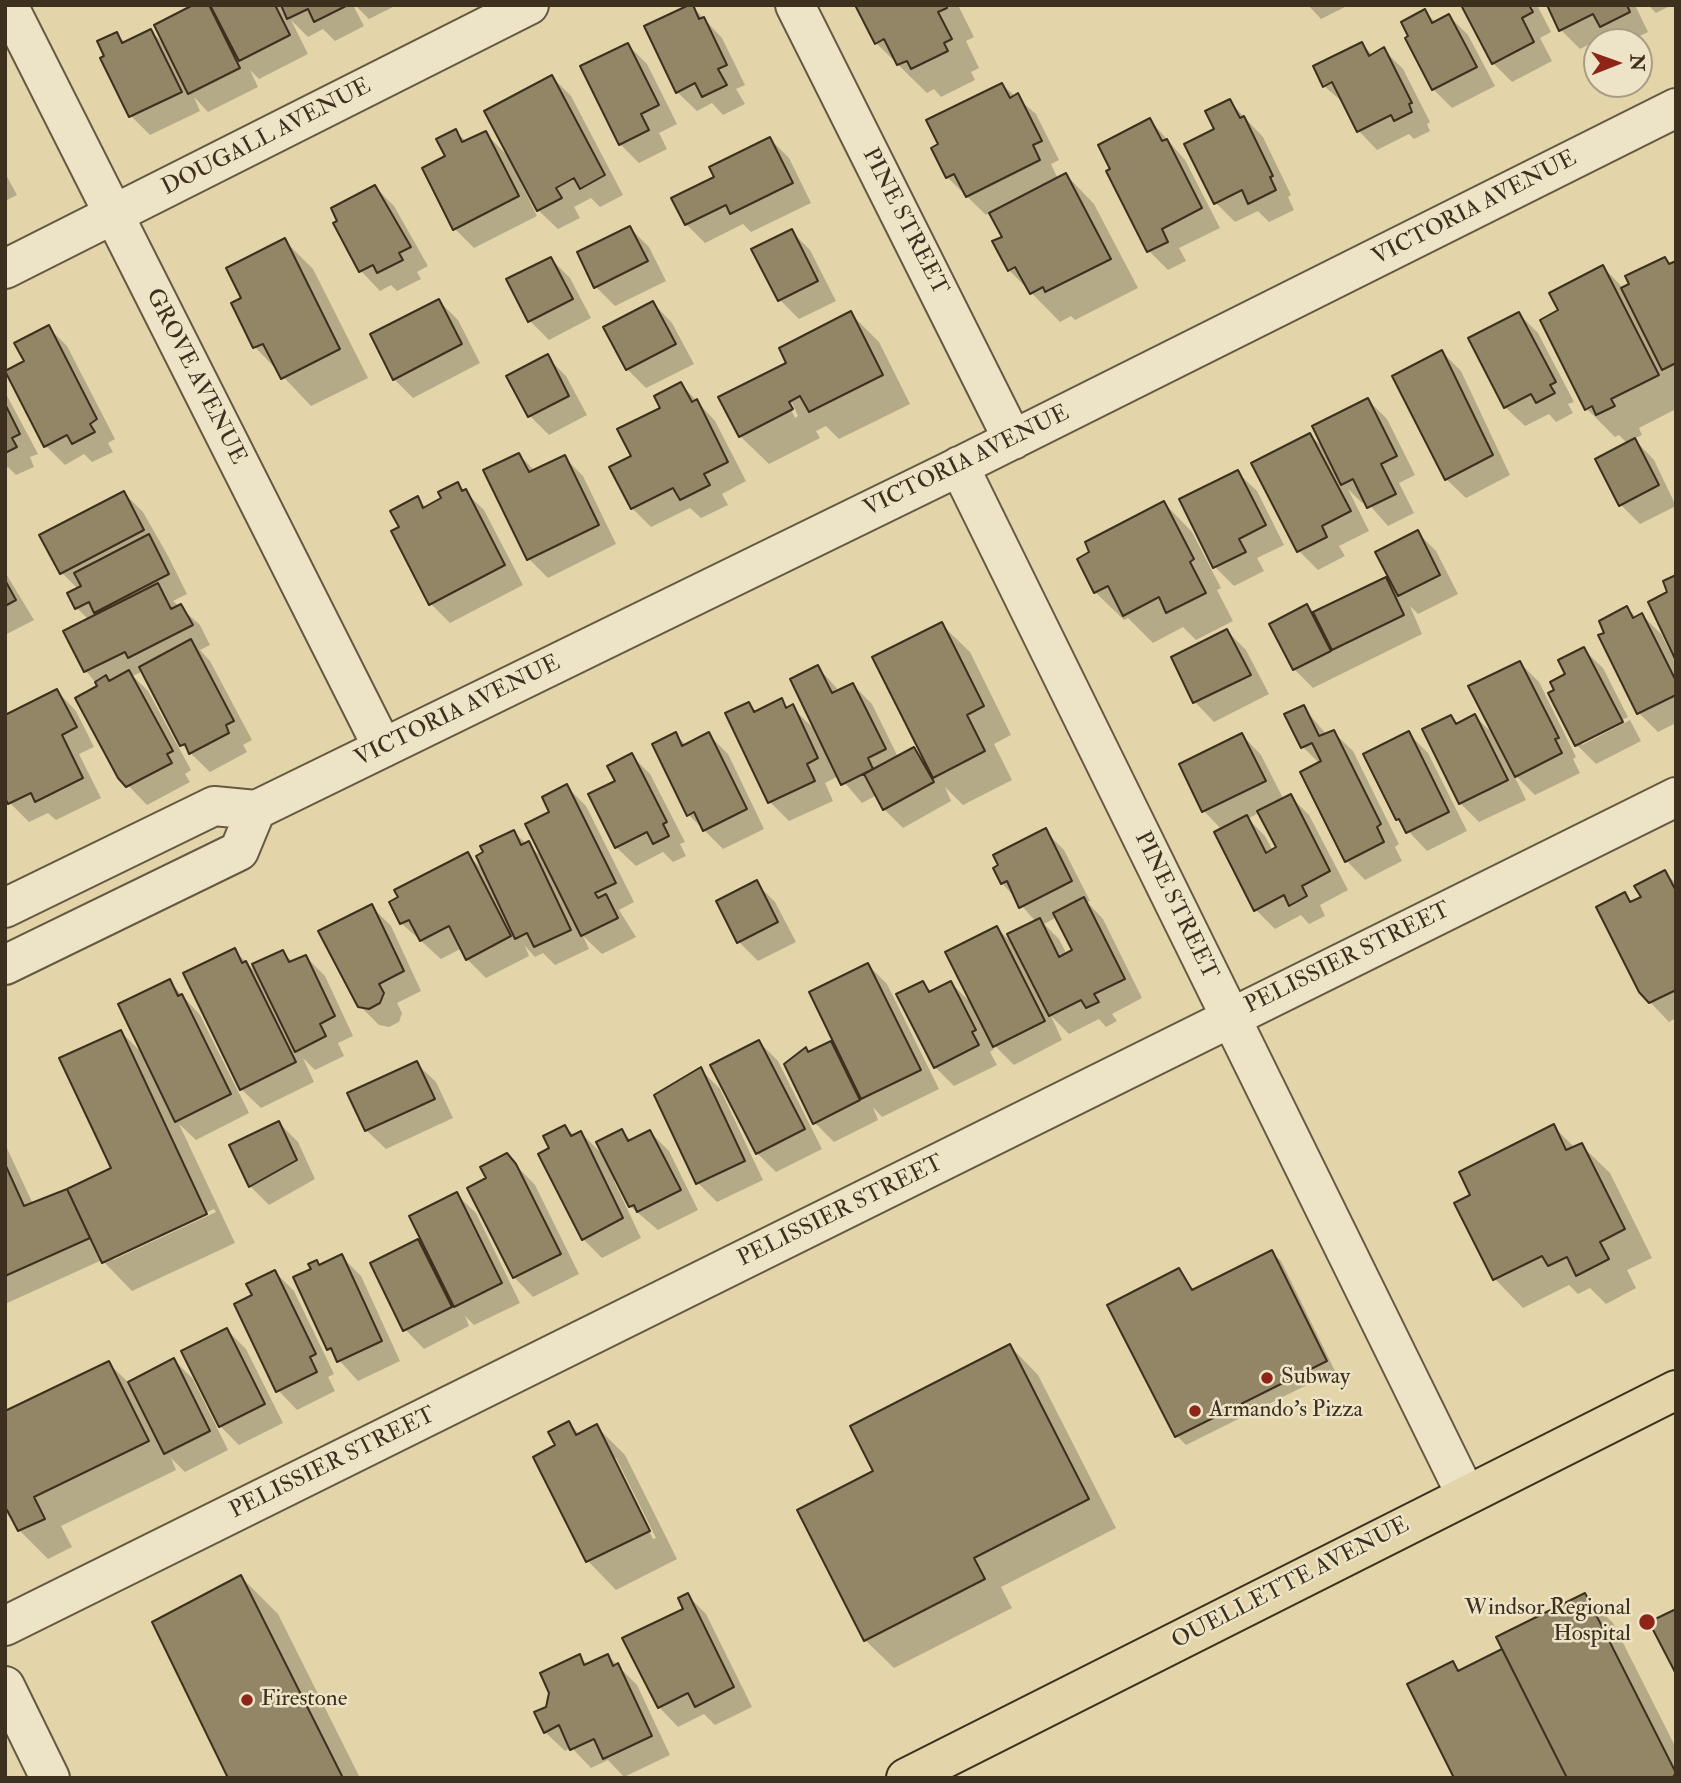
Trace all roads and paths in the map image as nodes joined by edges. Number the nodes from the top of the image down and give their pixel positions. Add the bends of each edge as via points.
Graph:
1 (8, 5) edge
2 (529, 5) edge
3 (795, 5) edge
4 (1676, 108) edge
5 (114, 215) junction
6 (5, 269) edge
7 (1013, 440) junction
8 (959, 466) junction
9 (383, 748) junction
10 (1676, 797) edge
11 (256, 810) junction
12 (5, 908) edge
13 (5, 965) edge
14 (1230, 1018) junction
15 (1676, 1390) edge
16 (1466, 1495) junction
17 (5, 1626) edge
18 (5, 1686) edge
19 (50, 1778) edge
20 (906, 1778) edge

1 - 5 street, GROVE AVENUE
2 - 5 street, DOUGALL AVENUE
3 - 7 street, PINE STREET
4 - 7 street, VICTORIA AVENUE
5 - 6 street, DOUGALL AVENUE
5 - 9 street, GROVE AVENUE
7 - 8 street, VICTORIA AVENUE
8 - 9 street, VICTORIA AVENUE
8 - 14 street, PINE STREET
9 - 11 street, VICTORIA AVENUE
10 - 14 street, PELISSIER STREET
11 - 12 street via 214,806
11 - 13 street via 239,851
14 - 16 street, PINE STREET
14 - 17 street, PELISSIER STREET
15 - 16 main road, OUELLETTE AVENUE
16 - 20 main road, OUELLETTE AVENUE
18 - 19 street

